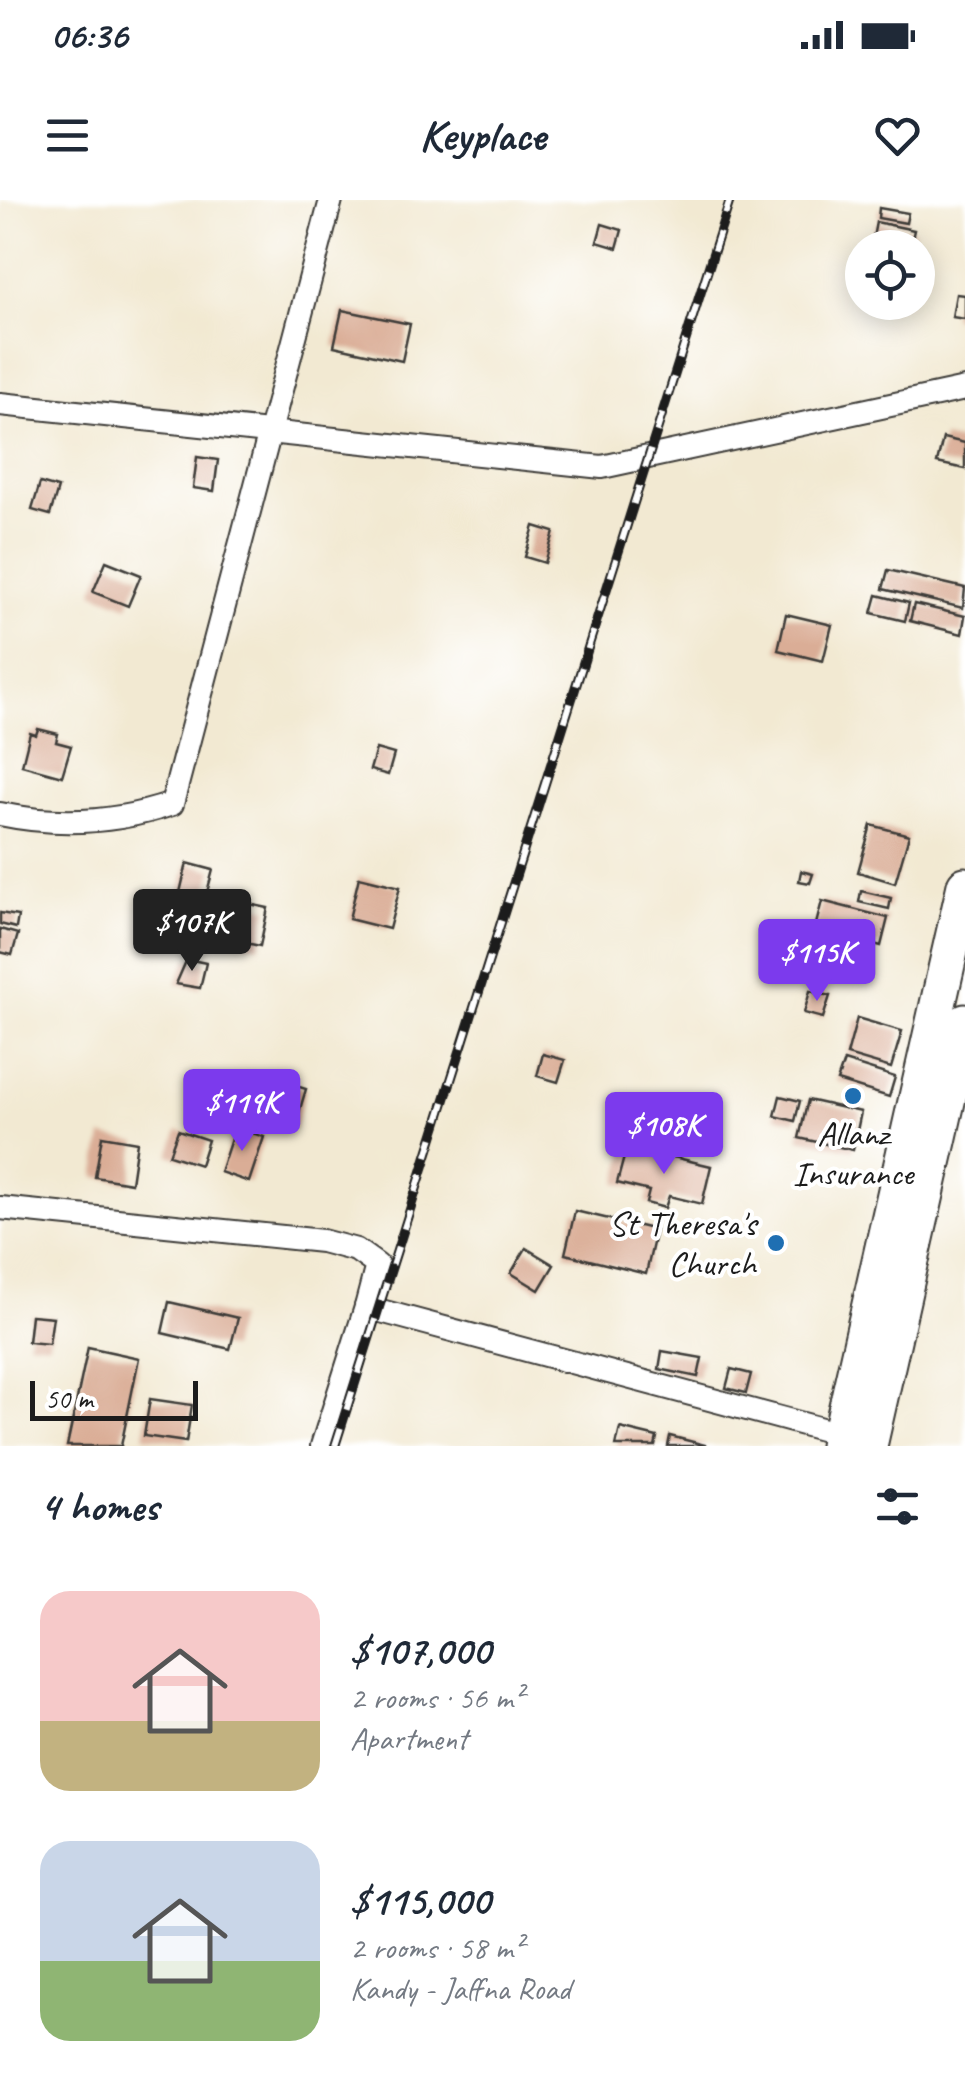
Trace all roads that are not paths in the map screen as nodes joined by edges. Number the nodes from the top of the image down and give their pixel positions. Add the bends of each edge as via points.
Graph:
1 (331, 200) edge
2 (965, 389) edge
3 (0, 404) edge
4 (270, 432) junction
5 (0, 814) edge
6 (965, 885) edge
7 (965, 1022) edge
8 (0, 1208) edge
9 (366, 1307) junction
10 (849, 1442) edge
11 (322, 1446) edge

1 - 4 street
2 - 4 street via 602,467
3 - 4 street
4 - 5 street via 172,804 140,815 44,823
6 - 10 highway
7 - 10 highway
8 - 9 street via 339,1246 377,1265
9 - 10 street
9 - 11 street

